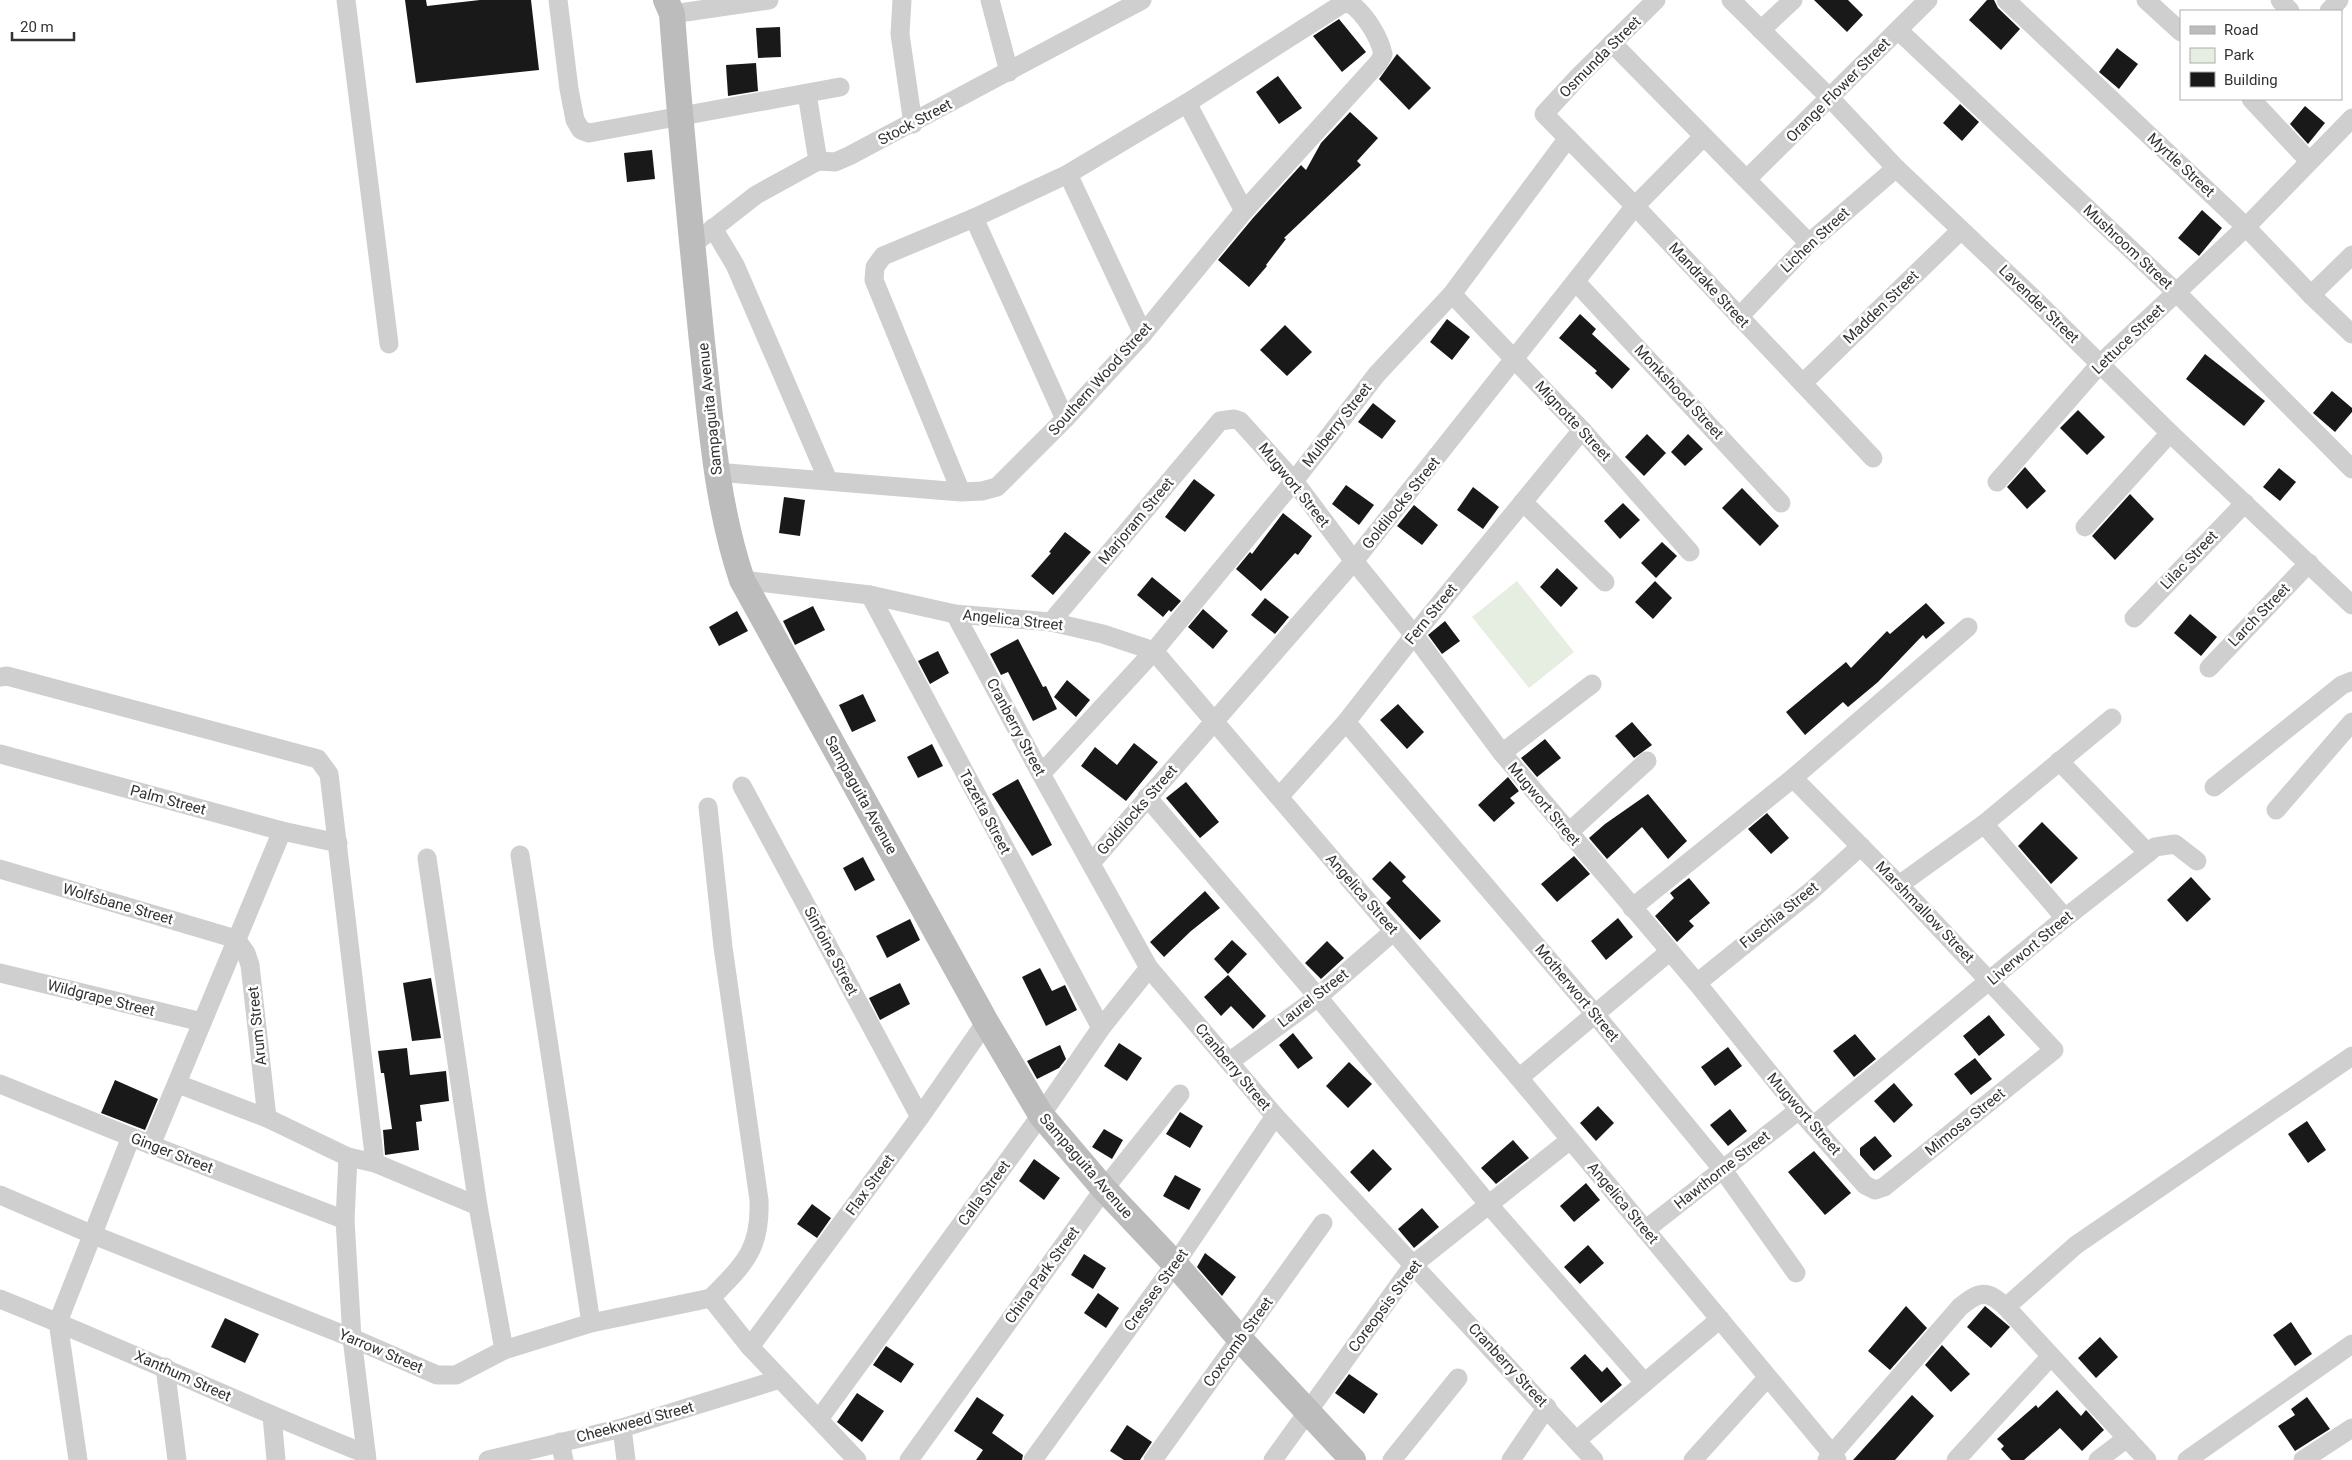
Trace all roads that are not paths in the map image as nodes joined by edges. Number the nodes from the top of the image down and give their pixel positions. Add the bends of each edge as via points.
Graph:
1 (346, 0) edge
2 (558, 0) edge
3 (769, 0) edge
4 (902, 0) edge
5 (990, 0) edge
6 (1656, 0) edge
7 (1731, 0) edge
8 (1792, 0) edge
9 (1928, 0) edge
10 (2006, 0) edge
11 (2146, 0) edge
12 (2280, 0) edge
13 (2340, 0) edge
14 (1132, 2) edge
15 (669, 7) edge
16 (2289, 10) edge
17 (2330, 10) edge
18 (1761, 30) junction
19 (1898, 30) junction
20 (2180, 31) edge
21 (1612, 43) junction
22 (1010, 72) junction
23 (840, 87) dead end
24 (807, 94) junction
25 (1831, 99) junction
26 (2252, 100) edge
27 (1187, 103) junction
28 (1544, 114) joint
29 (680, 117) junction
30 (2352, 118) edge
31 (913, 124) junction
32 (1704, 137) junction
33 (1568, 138) junction
34 (2309, 161) junction
35 (818, 162) junction
36 (1896, 168) junction
37 (1068, 174) junction
38 (1747, 179) junction
39 (1634, 206) junction
40 (1244, 211) junction
41 (974, 218) junction
42 (2246, 226) junction
43 (714, 228) junction
44 (1960, 231) junction
45 (1809, 242) junction
46 (692, 245) junction
47 (2352, 255) edge
48 (1576, 282) junction
49 (2177, 293) junction
50 (1452, 294) junction
51 (2311, 295) junction
52 (1739, 317) junction
53 (1143, 334) junction
54 (2352, 334) edge
55 (389, 344) dead end
56 (1515, 359) junction
57 (2100, 364) junction
58 (1803, 383) junction
59 (1065, 419) junction
60 (1220, 421) joint
61 (1582, 430) junction
62 (2170, 433) junction
63 (1873, 458) dead end
64 (2352, 469) edge
65 (716, 472) junction
66 (828, 480) junction
67 (1294, 481) junction
68 (1997, 482) dead end
69 (962, 492) junction
70 (1523, 502) junction
71 (1781, 502) dead end
72 (2244, 502) junction
73 (2085, 527) dead end
74 (1690, 552) dead end
75 (1354, 561) junction
76 (2309, 563) junction
77 (742, 580) junction
78 (1605, 582) dead end
79 (870, 596) junction
80 (2352, 605) edge
81 (955, 614) junction
82 (2134, 618) dead end
83 (1051, 622) junction
84 (1968, 627) dead end
85 (1414, 635) junction
86 (1154, 651) junction
87 (2209, 668) dead end
88 (0, 677) edge
89 (2352, 681) edge
90 (1592, 684) dead end
91 (2112, 718) dead end
92 (1215, 722) junction
93 (1346, 722) junction
94 (2352, 722) edge
95 (0, 754) edge
96 (1502, 754) junction
97 (1647, 761) dead end
98 (2059, 761) junction
99 (1041, 774) junction
100 (1793, 778) junction
101 (742, 786) dead end
102 (2214, 787) dead end
103 (1147, 797) junction
104 (1279, 797) junction
105 (708, 807) dead end
106 (2276, 810) dead end
107 (1984, 824) junction
108 (282, 831) junction
109 (1568, 833) junction
110 (338, 843) junction
111 (1861, 846) junction
112 (2148, 853) junction
113 (520, 855) dead end
114 (427, 858) dead end
115 (2197, 861) dead end
116 (1091, 863) junction
117 (0, 869) edge
118 (1900, 885) junction
119 (1632, 908) junction
120 (2064, 918) junction
121 (1394, 931) junction
122 (236, 939) junction
123 (1669, 952) junction
124 (1149, 968) junction
125 (0, 973) edge
126 (1991, 980) junction
127 (1696, 983) junction
128 (1318, 997) junction
129 (1594, 1013) junction
130 (202, 1022) junction
131 (986, 1022) junction
132 (1101, 1028) junction
133 (2054, 1050) joint
134 (2352, 1056) edge
135 (1229, 1062) junction
136 (1519, 1078) junction
137 (0, 1084) edge
138 (178, 1084) junction
139 (1180, 1094) dead end
140 (1799, 1110) junction
141 (1041, 1115) junction
142 (920, 1116) junction
143 (1275, 1116) junction
144 (267, 1118) junction
145 (1814, 1125) junction
146 (131, 1137) junction
147 (1570, 1140) junction
148 (151, 1145) junction
149 (348, 1157) junction
150 (375, 1163) junction
151 (1724, 1170) junction
152 (1104, 1189) junction
153 (1875, 1190) joint
154 (0, 1195) edge
155 (1489, 1205) junction
156 (478, 1206) junction
157 (345, 1220) junction
158 (1323, 1223) dead end
159 (1645, 1230) junction
160 (91, 1234) junction
161 (1175, 1264) junction
162 (1414, 1264) junction
163 (1796, 1273) dead end
164 (712, 1298) junction
165 (0, 1299) edge
166 (2006, 1307) junction
167 (1720, 1319) junction
168 (58, 1322) junction
169 (591, 1323) junction
170 (352, 1338) junction
171 (1240, 1339) junction
172 (2352, 1344) edge
173 (750, 1347) junction
174 (504, 1350) junction
175 (2051, 1356) junction
176 (165, 1367) junction
177 (1458, 1378) dead end
178 (1767, 1378) junction
179 (780, 1379) junction
180 (1644, 1382) junction
181 (1547, 1407) junction
182 (1307, 1411) junction
183 (272, 1416) junction
184 (819, 1419) junction
185 (622, 1428) junction
186 (2352, 1428) edge
187 (2127, 1438) junction
188 (1577, 1440) junction
189 (562, 1451) edge
190 (367, 1457) edge
191 (1832, 1458) edge
192 (1962, 1458) edge
193 (78, 1460) edge
194 (177, 1460) edge
195 (276, 1460) edge
196 (488, 1460) edge
197 (626, 1460) edge
198 (857, 1460) edge
199 (909, 1460) edge
200 (1033, 1460) edge
201 (1153, 1460) edge
202 (1273, 1460) edge
203 (1354, 1460) edge
204 (1392, 1460) edge
205 (1511, 1460) edge
206 (1594, 1460) edge
207 (1693, 1460) edge
208 (2098, 1460) edge
209 (2147, 1460) edge
210 (2186, 1460) edge
211 (2303, 1460) edge

1 - 55 street
2 - 29 street via 569,89 581,130 590,133
3 - 15 street
4 - 31 street via 900,34
5 - 22 street
6 - 21 street, Osmunda Street
7 - 18 street, Lavender Street
8 - 18 street
9 - 19 street, Orange Flower Street
10 - 42 street, Myrtle Street
11 - 20 street
12 - 16 street
13 - 17 street
14 - 22 street, Stock Street
15 - 29 main road, Sampaguita Avenue
18 - 25 street, Lavender Street
19 - 25 street, Orange Flower Street
19 - 49 street, Mushroom Street
21 - 28 street, Osmunda Street
21 - 32 street
22 - 31 street, Stock Street
23 - 24 street
24 - 29 street
24 - 35 street
25 - 36 street, Lavender Street
25 - 38 street, Orange Flower Street
26 - 34 street
27 - 37 street
27 - 40 street
27 - 40 street, Southern Wood Street via 1342,4 1350,3 1357,8 1381,44 1384,54 1379,62
28 - 33 street, Mandrake Street
29 - 46 main road, Sampaguita Avenue
30 - 34 street, Lettuce Street
31 - 35 street, Stock Street via 835,162
32 - 38 street
32 - 39 street, Goldilocks Street
33 - 39 street, Mandrake Street
33 - 50 street, Mulberry Street
34 - 42 street, Lettuce Street
35 - 43 street, Stock Street via 756,195
36 - 44 street, Lavender Street
36 - 45 street, Lichen Street
37 - 41 street
37 - 53 street
38 - 45 street
39 - 48 street, Goldilocks Street
39 - 52 street, Mandrake Street
40 - 53 street, Southern Wood Street
41 - 59 street
41 - 69 street via 883,256 876,267 874,280
42 - 49 street, Lettuce Street
42 - 51 street, Myrtle Street
43 - 46 street, Stock Street
43 - 66 street via 735,265
44 - 57 street, Lavender Street
44 - 58 street, Madden Street
45 - 52 street, Lichen Street
46 - 65 main road, Sampaguita Avenue
47 - 51 street
48 - 56 street, Goldilocks Street
48 - 71 street, Monkshood Street
49 - 57 street, Lettuce Street
49 - 64 street, Mushroom Street
50 - 56 street, Mignotte Street
50 - 67 street, Mulberry Street via 1377,374
51 - 54 street, Myrtle Street
52 - 58 street, Mandrake Street
53 - 59 street, Southern Wood Street
56 - 61 street, Mignotte Street
56 - 75 street, Goldilocks Street
57 - 62 street, Lavender Street
57 - 68 street, Lettuce Street
58 - 63 street, Mandrake Street
59 - 69 street, Southern Wood Street via 997,487
60 - 67 street, Mugwort Street via 1234,418 1240,421
60 - 83 street, Marjoram Street
61 - 70 street, Fern Street
61 - 74 street, Mignotte Street
62 - 72 street, Lavender Street
62 - 73 street
65 - 66 street, Southern Wood Street
65 - 77 main road, Sampaguita Avenue via 730,544
66 - 69 street, Southern Wood Street
67 - 75 street, Mugwort Street
67 - 86 street, Mulberry Street
70 - 78 street
70 - 85 street, Fern Street
72 - 76 street, Lavender Street
72 - 82 street, Lilac Street
75 - 85 street, Mugwort Street
75 - 92 street, Goldilocks Street
76 - 80 street, Lavender Street
76 - 87 street, Larch Street
77 - 79 street, Angelica Street
77 - 131 main road, Sampaguita Avenue
79 - 81 street, Angelica Street
79 - 132 street, Tazetta Street
81 - 83 street, Angelica Street
81 - 99 street, Cranberry Street
83 - 86 street, Angelica Street via 1103,634
84 - 100 street
85 - 93 street, Fern Street
85 - 96 street, Mugwort Street
86 - 92 street, Angelica Street
86 - 99 street, Mulberry Street
88 - 110 street via 7,676 318,759 329,774
89 - 102 street via 2342,685
90 - 96 street
91 - 98 street
92 - 103 street, Goldilocks Street
92 - 104 street, Angelica Street
93 - 104 street, Fern Street
93 - 129 street, Motherwort Street
94 - 106 street
95 - 108 street, Palm Street
96 - 109 street, Mugwort Street
97 - 109 street
98 - 107 street
98 - 112 street
99 - 116 street, Cranberry Street
100 - 111 street, Marshmallow Street
100 - 119 street
101 - 142 street, Sinfoine Street
103 - 116 street, Goldilocks Street
103 - 128 street
104 - 121 street, Angelica Street
105 - 164 street via 723,947 760,1220 750,1254
107 - 118 street
107 - 120 street
108 - 110 street, Palm Street
108 - 122 street
109 - 119 street, Mugwort Street
110 - 150 street
111 - 118 street, Marshmallow Street
111 - 127 street, Fuschia Street via 1810,892
112 - 115 street, Liverwort Street via 2155,847 2175,844
112 - 120 street, Liverwort Street
113 - 169 street
114 - 156 street
116 - 124 street, Cranberry Street
117 - 122 street, Wolfsbane Street
118 - 126 street, Marshmallow Street
119 - 123 street, Mugwort Street
120 - 126 street, Liverwort Street
121 - 128 street, Laurel Street
121 - 136 street, Angelica Street
122 - 130 street
122 - 144 street, Arum Street via 250,965
123 - 127 street, Mugwort Street
123 - 129 street
124 - 132 street, Calla Street
124 - 135 street, Cranberry Street
125 - 130 street, Wildgrape Street
126 - 133 street, Marshmallow Street
126 - 145 street, Liverwort Street
127 - 140 street, Mugwort Street
128 - 135 street, Laurel Street
128 - 155 street
129 - 136 street
129 - 151 street, Motherwort Street
130 - 138 street
131 - 141 main road, Sampaguita Avenue
131 - 142 street, Flax Street
132 - 141 street, Calla Street
133 - 153 street, Mimosa Street via 1884,1187
134 - 166 street via 2096,1230
135 - 143 street, Cranberry Street
136 - 147 street, Angelica Street
137 - 146 street, Ginger Street
138 - 144 street
138 - 148 street
139 - 152 street, China Park Street
140 - 145 street, Mugwort Street
140 - 151 street, Hawthorne Street
141 - 152 main road, Sampaguita Avenue
141 - 184 street, Calla Street
142 - 173 street, Flax Street
143 - 161 street, Cresses Street
143 - 162 street, Cranberry Street
144 - 149 street
145 - 153 street, Mugwort Street via 1865,1184
146 - 148 street, Ginger Street
146 - 160 street
147 - 155 street, Coreopsis Street
147 - 159 street, Angelica Street
148 - 157 street, Ginger Street
149 - 150 street
149 - 157 street
150 - 156 street
151 - 159 street, Hawthorne Street
151 - 163 street, Motherwort Street
152 - 161 main road, Sampaguita Avenue
152 - 199 street, China Park Street
154 - 160 street, Yarrow Street
155 - 162 street, Coreopsis Street
155 - 180 street
156 - 174 street
157 - 170 street
158 - 171 street, Coxcomb Street
159 - 167 street, Angelica Street
160 - 168 street
160 - 170 street, Yarrow Street
161 - 171 main road, Sampaguita Avenue
161 - 200 street, Cresses Street
162 - 181 street, Cranberry Street
162 - 182 street, Coreopsis Street
164 - 169 street, Yarrow Street
164 - 173 street
165 - 168 street, Xanthum Street
166 - 175 street
166 - 191 street via 1992,1294 1986,1293 1960,1307
167 - 178 street, Angelica Street
167 - 180 street
168 - 176 street, Xanthum Street
168 - 193 street
169 - 174 street, Yarrow Street
170 - 174 street, Yarrow Street via 446,1376 456,1375
170 - 190 street
171 - 182 main road, Sampaguita Avenue
171 - 201 street, Coxcomb Street
172 - 210 street
173 - 179 street
175 - 187 street
175 - 192 street
176 - 183 street, Xanthum Street
176 - 194 street
177 - 204 street
178 - 191 street, Angelica Street
178 - 207 street
179 - 184 street
179 - 185 street, Cheekweed Street
180 - 188 street
181 - 188 street, Cranberry Street
181 - 205 street
182 - 202 street, Coreopsis Street
182 - 203 main road, Sampaguita Avenue
183 - 190 street, Xanthum Street
183 - 195 street
184 - 198 street
185 - 189 street, Cheekweed Street
185 - 197 street
186 - 211 street
187 - 208 street
187 - 209 street
188 - 206 street, Cranberry Street
189 - 196 street, Cheekweed Street

